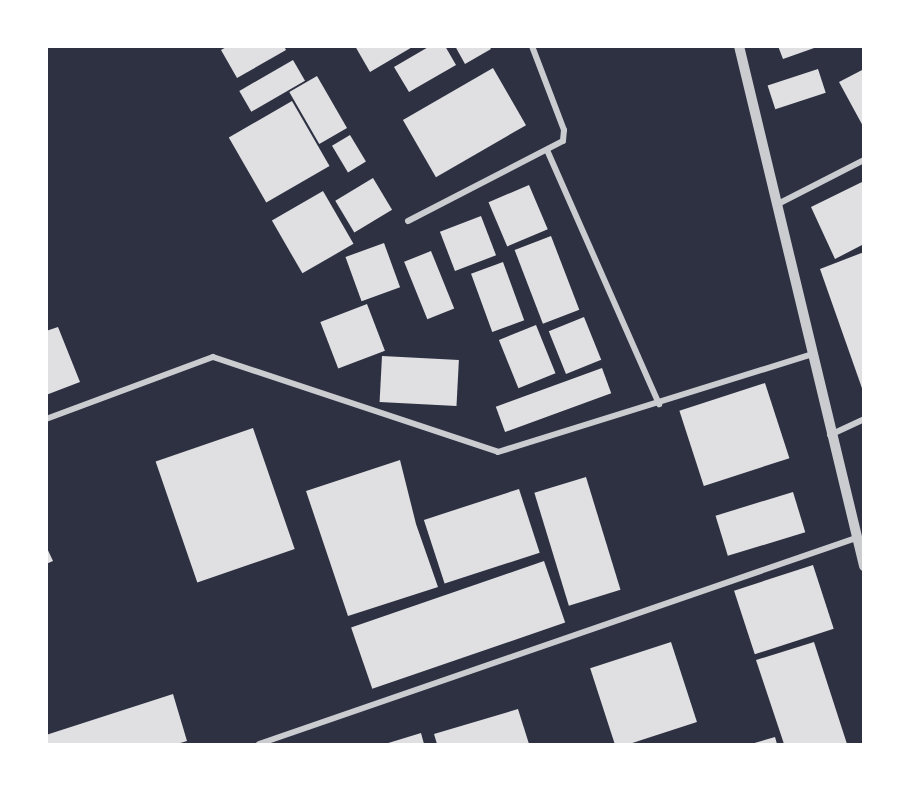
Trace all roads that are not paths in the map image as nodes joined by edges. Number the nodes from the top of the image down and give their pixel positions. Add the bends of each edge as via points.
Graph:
1 (532, 46) edge
2 (739, 46) edge
3 (547, 150) junction
4 (864, 160) edge
5 (775, 206) junction
6 (408, 221) dead end
7 (813, 354) junction
8 (659, 404) junction
9 (46, 418) edge
10 (864, 419) edge
11 (830, 435) junction
12 (856, 538) junction
13 (864, 566) edge
14 (259, 744) edge

1 - 3 street via 564,130 563,141
2 - 5 street
3 - 6 street
3 - 8 street
4 - 5 street
5 - 7 street
7 - 8 street
7 - 11 street
8 - 9 street via 498,452 213,357
10 - 11 street
11 - 12 street
12 - 13 street
12 - 14 street

